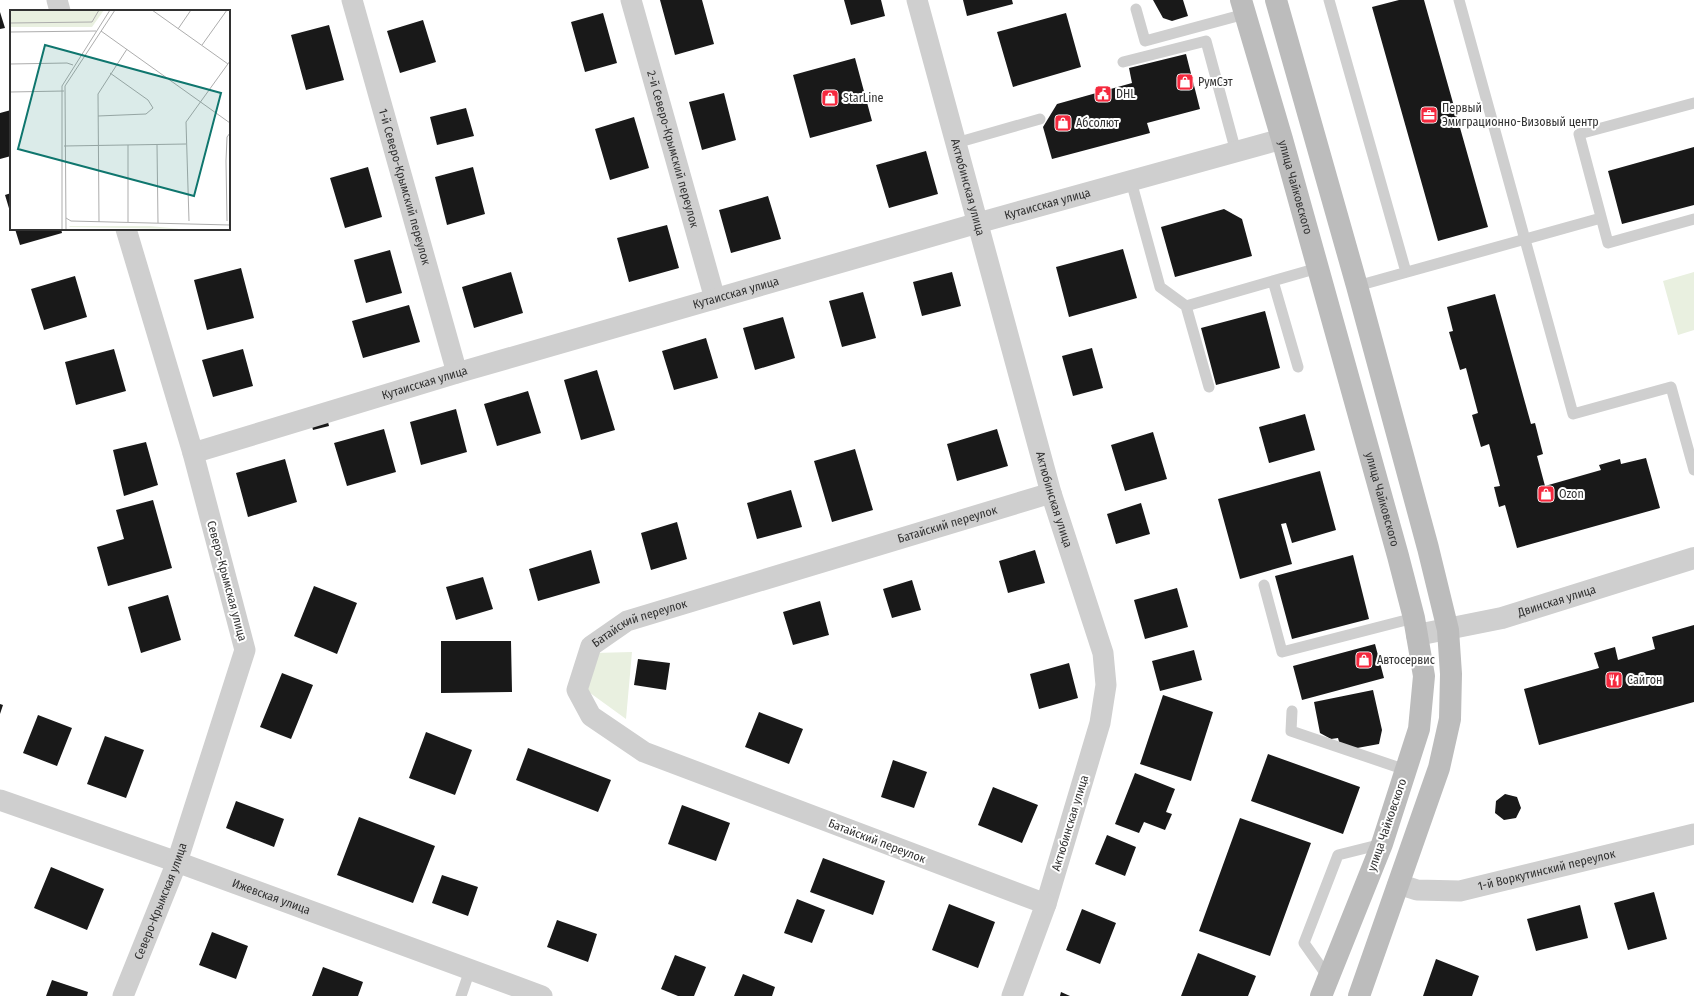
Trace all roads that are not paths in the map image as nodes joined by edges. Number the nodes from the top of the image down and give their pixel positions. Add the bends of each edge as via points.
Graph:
1 (57, 0) edge
2 (352, 0) edge
3 (631, 0) edge
4 (917, 0) edge
5 (1276, 0) edge
6 (1329, 0) edge
7 (1458, 0) edge
8 (1243, 7) edge
9 (60, 10) edge
10 (1136, 10) dead end
11 (1123, 62) dead end
12 (1694, 103) edge
13 (1040, 119) dead end
14 (1282, 139) junction
15 (956, 144) junction
16 (1236, 152) junction
17 (1131, 181) junction
18 (1601, 218) junction
19 (1694, 219) edge
20 (978, 224) junction
21 (126, 230) edge
22 (1525, 239) junction
23 (1318, 268) junction
24 (1406, 272) junction
25 (1273, 281) junction
26 (1357, 286) junction
27 (715, 299) junction
28 (1186, 306) junction
29 (1298, 367) dead end
30 (456, 373) junction
31 (1208, 387) dead end
32 (1691, 446) edge
33 (193, 453) junction
34 (1694, 470) edge
35 (1051, 493) junction
36 (1694, 558) edge
37 (1264, 585) dead end
38 (1416, 627) junction
39 (1448, 630) junction
40 (1292, 711) dead end
41 (1406, 770) junction
42 (0, 800) edge
43 (1694, 834) edge
44 (1382, 844) junction
45 (177, 862) junction
46 (1398, 884) junction
47 (1046, 904) junction
48 (470, 970) junction
49 (1324, 987) edge
50 (123, 996) edge
51 (461, 996) edge
52 (542, 996) edge
53 (1012, 996) edge
54 (1359, 996) edge

1 - 9 street
2 - 30 street, 1-й Северо-Крымский переулок
3 - 27 street, 2-й Северо-Крымский переулок
4 - 15 street, Актюбинская улица
5 - 26 main road
6 - 24 lane
7 - 22 lane
8 - 10 lane via 1145,41
8 - 14 main road, улица Чайковского
11 - 16 lane via 1206,40
12 - 18 lane via 1579,134
13 - 15 lane
14 - 16 street, Кутаисская улица
14 - 23 main road, улица Чайковского
15 - 20 street, Актюбинская улица
16 - 17 street, Кутаисская улица
17 - 20 street, Кутаисская улица
17 - 28 lane via 1160,287
18 - 19 lane via 1608,243
18 - 22 lane
20 - 27 street, Кутаисская улица
20 - 35 street, Актюбинская улица
21 - 33 street, Северо-Крымская улица
22 - 24 lane
22 - 32 lane via 1573,414 1670,387
23 - 25 lane
23 - 38 main road, улица Чайковского
24 - 26 lane
25 - 28 lane
25 - 29 lane
26 - 39 main road
27 - 30 street, Кутаисская улица
28 - 31 lane
30 - 33 street, Кутаисская улица
32 - 34 lane
33 - 45 street, Северо-Крымская улица via 245,650
35 - 47 street, Актюбинская улица via 1103,653 1106,685 1100,723
35 - 47 street, Батайский переулок via 627,620 591,646 577,690 591,716 644,752
36 - 39 street, Двинская улица via 1502,618
37 - 38 lane via 1282,652
38 - 39 street, Двинская улица
38 - 41 main road, улица Чайковского via 1424,676 1419,730
39 - 46 main road via 1451,674 1450,719 1439,768
40 - 41 lane via 1291,731
41 - 44 main road, улица Чайковского
42 - 45 street, Ижевская улица
43 - 46 street, 1-й Воркутинский переулок via 1460,891 1417,890
44 - 49 main road, улица Чайковского
44 - 49 lane via 1338,855 1304,943
45 - 48 street, Ижевская улица
45 - 50 street, Северо-Крымская улица
46 - 54 main road
47 - 53 street, Актюбинская улица
48 - 51 lane
48 - 52 street, Ижевская улица

